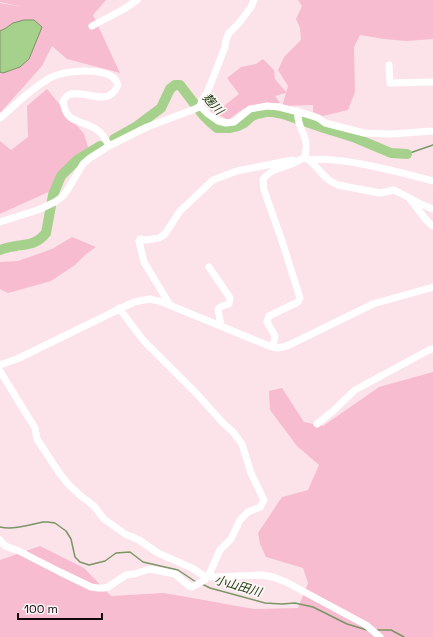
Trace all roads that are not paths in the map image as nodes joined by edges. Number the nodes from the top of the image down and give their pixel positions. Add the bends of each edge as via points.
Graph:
1 (137, 0) edge
2 (254, 0) edge
3 (92, 26) dead end
4 (390, 65) dead end
5 (433, 82) edge
6 (198, 107) junction
7 (298, 113) junction
8 (0, 118) edge
9 (433, 131) edge
10 (110, 146) junction
11 (307, 159) junction
12 (296, 162) junction
13 (433, 181) edge
14 (407, 196) junction
15 (433, 209) edge
16 (0, 222) edge
17 (433, 226) edge
18 (209, 268) dead end
19 (433, 287) edge
20 (170, 305) junction
21 (120, 308) junction
22 (221, 326) junction
23 (273, 347) junction
24 (433, 349) edge
25 (0, 365) edge
26 (0, 371) edge
27 (317, 424) dead end
28 (0, 540) edge
29 (206, 579) junction
30 (380, 637) edge

1 - 3 street
2 - 6 street via 243,18 229,33 207,93
4 - 5 street via 390,83
6 - 7 street via 218,121 226,123 234,122 250,109 267,106
6 - 10 street via 147,127
7 - 9 street via 364,133
7 - 11 street via 298,123 306,141
8 - 10 street via 49,78 68,72 110,74 118,85 109,96 104,98 72,93 63,101 64,110 71,118 95,128
10 - 16 street via 83,164 66,192 55,202
11 - 12 street
11 - 13 street via 360,164
11 - 14 street via 332,183 380,193 394,190
12 - 20 street via 292,160 237,171 213,180 180,211 166,234 159,238 140,239 144,262
12 - 23 street via 276,168 263,179 264,190 300,298 298,302 270,316 267,322 275,336
14 - 15 street
14 - 17 street
18 - 22 street via 230,298 229,304 218,309
19 - 23 street via 378,303 287,346
20 - 21 street via 150,299
20 - 22 street
21 - 25 street
21 - 29 street via 143,340 233,432 242,444 251,473 264,500 260,507 248,512 240,520 231,539 220,550
22 - 23 street
24 - 27 street via 355,390
26 - 29 street via 35,428 38,439 69,485 94,506 104,519 158,553 192,568
28 - 29 street via 5,546 91,587 108,587 126,575 150,569 175,574 192,587
29 - 30 street via 262,574 273,577 366,625

